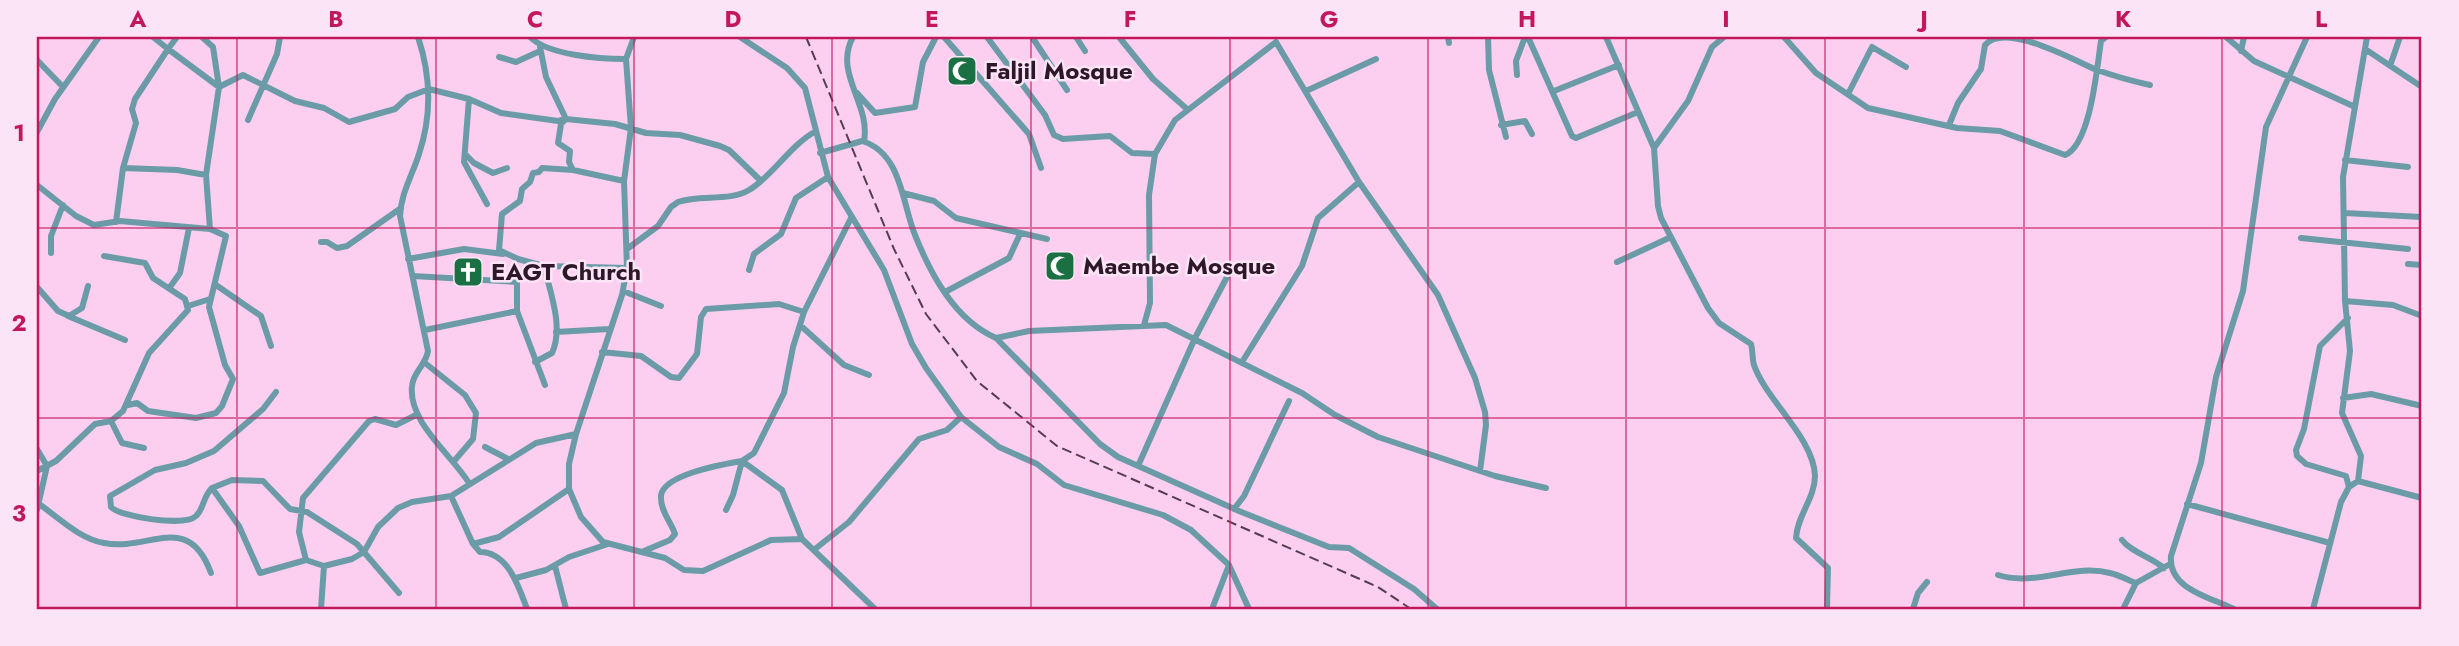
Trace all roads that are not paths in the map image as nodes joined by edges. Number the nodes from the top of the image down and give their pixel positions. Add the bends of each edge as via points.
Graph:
1 (99, 37) edge
2 (153, 37) edge
3 (177, 37) edge
4 (202, 37) edge
5 (280, 37) edge
6 (418, 37) edge
7 (530, 37) edge
8 (634, 37) edge
9 (740, 37) edge
10 (853, 37) edge
11 (936, 37) edge
12 (944, 37) edge
13 (987, 37) edge
14 (1032, 37) edge
15 (1076, 37) edge
16 (1119, 37) edge
17 (1488, 37) edge
18 (1527, 37) edge
19 (1606, 37) edge
20 (1784, 37) edge
21 (2226, 37) edge
22 (2244, 37) edge
23 (2307, 37) edge
24 (2367, 37) edge
25 (2400, 37) edge
26 (1722, 38) edge
27 (2103, 38) edge
28 (1275, 39) edge
29 (169, 49) junction
30 (540, 49) junction
31 (2365, 49) junction
32 (1086, 51) dead end
33 (2241, 51) junction
34 (499, 57) dead end
35 (626, 59) junction
36 (1376, 59) dead end
37 (37, 60) edge
38 (1619, 65) junction
39 (1906, 66) dead end
40 (2390, 66) junction
41 (2096, 69) junction
42 (1517, 75) dead end
43 (2287, 78) junction
44 (263, 82) junction
45 (2150, 85) dead end
46 (2422, 86) edge
47 (63, 87) junction
48 (219, 88) junction
49 (429, 89) junction
50 (1067, 90) dead end
51 (1306, 91) junction
52 (1554, 91) junction
53 (857, 93) junction
54 (1848, 94) junction
55 (470, 99) junction
56 (2353, 107) junction
57 (1187, 108) junction
58 (1638, 112) junction
59 (566, 119) junction
60 (248, 120) dead end
61 (1501, 125) junction
62 (1949, 125) junction
63 (631, 128) junction
64 (816, 131) junction
65 (37, 132) edge
66 (1532, 134) dead end
67 (1506, 137) dead end
68 (864, 141) junction
69 (1654, 148) junction
70 (820, 153) junction
71 (465, 154) junction
72 (1155, 154) junction
73 (2345, 160) junction
74 (2408, 167) dead end
75 (123, 168) junction
76 (507, 168) dead end
77 (1041, 168) dead end
78 (573, 170) junction
79 (206, 175) junction
80 (828, 177) junction
81 (760, 180) junction
82 (624, 181) junction
83 (1359, 182) junction
84 (37, 185) edge
85 (903, 193) junction
86 (487, 204) dead end
87 (63, 205) junction
88 (401, 208) junction
89 (2344, 213) junction
90 (2422, 216) edge
91 (852, 218) junction
92 (116, 222) junction
93 (189, 228) junction
94 (210, 229) junction
95 (1020, 234) junction
96 (1671, 237) junction
97 (2301, 238) dead end
98 (1047, 239) dead end
99 (321, 242) dead end
100 (2344, 243) junction
101 (627, 249) junction
102 (2409, 249) dead end
103 (51, 253) dead end
104 (505, 254) junction
105 (104, 256) dead end
106 (408, 259) junction
107 (1617, 262) dead end
108 (2408, 264) dead end
109 (2422, 265) edge
110 (544, 266) junction
111 (627, 268) junction
112 (749, 270) dead end
113 (1228, 275) dead end
114 (413, 276) junction
115 (216, 285) junction
116 (88, 286) dead end
117 (170, 287) junction
118 (37, 288) edge
119 (623, 291) junction
120 (945, 292) junction
121 (210, 299) junction
122 (2345, 301) junction
123 (188, 306) junction
124 (661, 306) dead end
125 (517, 311) junction
126 (804, 312) junction
127 (68, 316) junction
128 (1148, 316) junction
129 (2422, 316) edge
130 (2348, 318) junction
131 (800, 324) junction
132 (1161, 324) junction
133 (1144, 325) junction
134 (610, 329) junction
135 (425, 330) junction
136 (556, 332) junction
137 (996, 338) junction
138 (1195, 338) junction
139 (125, 340) dead end
140 (271, 346) dead end
141 (602, 352) junction
142 (535, 362) junction
143 (1242, 362) junction
144 (425, 363) junction
145 (869, 375) dead end
146 (545, 385) dead end
147 (276, 392) dead end
148 (2343, 398) junction
149 (1289, 401) dead end
150 (128, 405) junction
151 (2422, 406) edge
152 (416, 415) junction
153 (961, 417) junction
154 (111, 421) junction
155 (576, 434) junction
156 (485, 447) dead end
157 (144, 448) dead end
158 (37, 449) edge
159 (508, 459) junction
160 (454, 460) junction
161 (742, 461) junction
162 (47, 466) junction
163 (1138, 466) junction
164 (37, 471) edge
165 (1480, 471) junction
166 (2358, 481) junction
167 (469, 483) junction
168 (2349, 486) junction
169 (212, 488) junction
170 (1546, 488) dead end
171 (569, 489) junction
172 (451, 496) junction
173 (2422, 498) edge
174 (2187, 505) junction
175 (38, 507) edge
176 (1234, 509) junction
177 (299, 510) junction
178 (726, 510) dead end
179 (802, 539) junction
180 (2122, 540) dead end
181 (2330, 543) junction
182 (473, 544) junction
183 (608, 544) junction
184 (815, 549) junction
185 (641, 551) junction
186 (364, 552) junction
187 (306, 560) junction
188 (1229, 565) junction
189 (324, 566) junction
190 (555, 566) junction
191 (2167, 566) junction
192 (211, 573) dead end
193 (1998, 575) dead end
194 (516, 578) junction
195 (1927, 582) dead end
196 (2136, 583) junction
197 (399, 593) dead end
198 (321, 609) edge
199 (527, 609) edge
200 (566, 609) edge
201 (875, 609) edge
202 (1212, 609) edge
203 (1249, 609) edge
204 (1437, 609) edge
205 (1827, 609) edge
206 (1913, 609) edge
207 (2123, 609) edge
208 (2234, 609) edge
209 (2313, 609) edge

1 - 47 street
2 - 29 street
3 - 29 street
4 - 48 street via 213,47
5 - 44 street
6 - 49 street
7 - 30 street
8 - 35 street
9 - 64 street via 800,81 809,97
10 - 53 street via 846,53 846,70
11 - 53 street via 923,62 915,107 875,113
12 - 77 street via 1029,134
13 - 72 street via 1045,115 1054,135 1063,139 1105,135 1132,153
14 - 50 street
15 - 32 street
16 - 57 street via 1153,79
17 - 61 street via 1489,70
18 - 42 street via 1516,61
18 - 52 street
19 - 38 street
20 - 54 street via 1816,73
21 - 33 street
22 - 33 street
23 - 43 street
24 - 31 street
25 - 40 street
26 - 69 street via 1705,59 1688,101
27 - 41 street
28 - 51 street
28 - 57 street
29 - 48 street
29 - 75 street via 135,99 136,123
30 - 34 street via 514,63
30 - 35 street
30 - 59 street via 546,77
31 - 40 street
31 - 56 street
33 - 43 street
35 - 63 street
36 - 51 street
37 - 47 street
38 - 52 street
38 - 58 street
39 - 54 street via 1872,47
40 - 46 street
41 - 45 street
41 - 62 street via 2035,43 1989,40 1981,69
41 - 62 street via 2088,120 2070,153 2000,131
43 - 56 street
43 - 174 street via 2266,127 2243,291 2216,377 2201,463
44 - 48 street via 241,75
44 - 49 street via 295,101 324,108 349,122 395,109 408,97
44 - 60 street
47 - 65 street
48 - 79 street
49 - 55 street
49 - 88 street via 419,153
51 - 83 street
52 - 58 street via 1576,138
53 - 68 street via 867,126
54 - 62 street via 1868,108
55 - 59 street via 501,113
55 - 71 street
56 - 73 street
57 - 72 street
58 - 69 street
59 - 63 street
59 - 78 street via 558,143 570,151
61 - 66 street via 1525,121
61 - 67 street
63 - 81 street via 727,148
63 - 82 street
64 - 70 street
64 - 81 street
68 - 70 street
68 - 85 street via 883,155 897,174
69 - 96 street via 1658,212
70 - 80 street
71 - 76 street via 493,173
71 - 86 street via 464,162
72 - 128 street via 1149,195
73 - 74 street
73 - 89 street
75 - 79 street
75 - 92 street
78 - 82 street
78 - 104 street via 541,168 533,173 520,201 502,214 499,250
79 - 94 street
80 - 91 street
80 - 112 street via 796,198 785,227 754,254
81 - 101 street via 740,194 678,202 658,226
82 - 101 street
83 - 143 street via 1318,218 1302,266
83 - 165 street via 1438,295 1475,378 1486,425
84 - 87 street
85 - 95 street via 926,197 956,218
85 - 120 street via 914,233
87 - 92 street via 94,225
87 - 103 street via 51,236
88 - 99 street via 347,246
88 - 106 street
89 - 90 street
89 - 100 street
91 - 126 street
91 - 153 street via 884,270 912,344
92 - 93 street
93 - 94 street
93 - 117 street via 180,273
94 - 115 street via 226,237
95 - 98 street
95 - 120 street via 1009,258
96 - 107 street
96 - 205 street via 1715,318 1749,341 1754,366 1810,460 1814,480 1796,538 1828,568
97 - 100 street
100 - 102 street
100 - 122 street
101 - 111 street
104 - 106 street via 464,250
104 - 110 street
105 - 117 street via 145,263 153,278
106 - 114 street
108 - 109 street
110 - 111 street
110 - 136 street
111 - 119 street
113 - 138 street
114 - 125 street via 515,280 520,287 515,298
114 - 135 street
115 - 121 street
115 - 140 street via 261,316
116 - 127 street via 82,308
117 - 123 street
118 - 127 street
119 - 124 street
119 - 134 street
120 - 137 street via 962,315
121 - 123 street
121 - 150 street via 210,318 233,379 222,407 197,418 148,411 137,403
122 - 129 street via 2393,305
122 - 130 street
123 - 150 street via 149,353
125 - 135 street
125 - 142 street
126 - 131 street
126 - 141 street via 779,304 706,309 697,354 680,378 671,377 641,356
127 - 139 street
128 - 132 street
128 - 133 street
130 - 148 street via 2350,365
130 - 168 street via 2320,346 2296,450 2306,464 2346,476
131 - 145 street via 844,365
131 - 161 street via 784,393 754,453
132 - 133 street
132 - 138 street
133 - 137 street via 1029,331
134 - 136 street
134 - 141 street
135 - 144 street
136 - 142 street via 552,353
137 - 163 street via 1100,444
138 - 143 street
138 - 163 street
141 - 155 street
142 - 146 street
143 - 165 street via 1378,437
144 - 152 street via 412,386
144 - 160 street via 465,395 477,413 473,439
147 - 169 street via 214,450 152,471 110,496 110,504 119,513 187,520 198,515
148 - 151 street via 2371,394
148 - 166 street via 2343,419 2361,456
149 - 176 street
150 - 154 street
152 - 160 street
152 - 177 street via 396,425 376,419 365,424 335,464 311,486
153 - 184 street via 947,430 919,439 849,522
153 - 188 street via 999,447 1037,464 1064,485 1178,522
154 - 157 street via 122,443
154 - 162 street via 95,424
155 - 159 street via 546,439
155 - 171 street
156 - 159 street
158 - 162 street
159 - 167 street
160 - 167 street
161 - 178 street
161 - 179 street via 782,490
161 - 185 street via 705,467 666,485 661,498 675,534
162 - 164 street
162 - 175 street
163 - 176 street
165 - 170 street
166 - 168 street
166 - 173 street
167 - 172 street
168 - 181 street
169 - 177 street via 232,480 263,481 290,509
169 - 187 street via 239,526 258,572
171 - 182 street via 499,537
171 - 183 street via 580,517
172 - 182 street
172 - 186 street via 398,508 378,527
174 - 181 street
174 - 191 street
175 - 192 street via 101,543 184,538 201,550
176 - 204 street via 1329,547 1349,548
177 - 186 street
177 - 187 street
179 - 184 street
179 - 185 street via 771,540 700,572
180 - 191 street via 2128,548
181 - 209 street
182 - 194 street via 480,552 492,553
183 - 185 street
183 - 190 street via 569,556
184 - 201 street
186 - 189 street
186 - 197 street
187 - 189 street
188 - 202 street
188 - 203 street
189 - 198 street
190 - 194 street
190 - 200 street
191 - 196 street
191 - 208 street via 2180,583
193 - 196 street via 2033,579 2109,572
194 - 199 street
195 - 206 street
196 - 207 street

